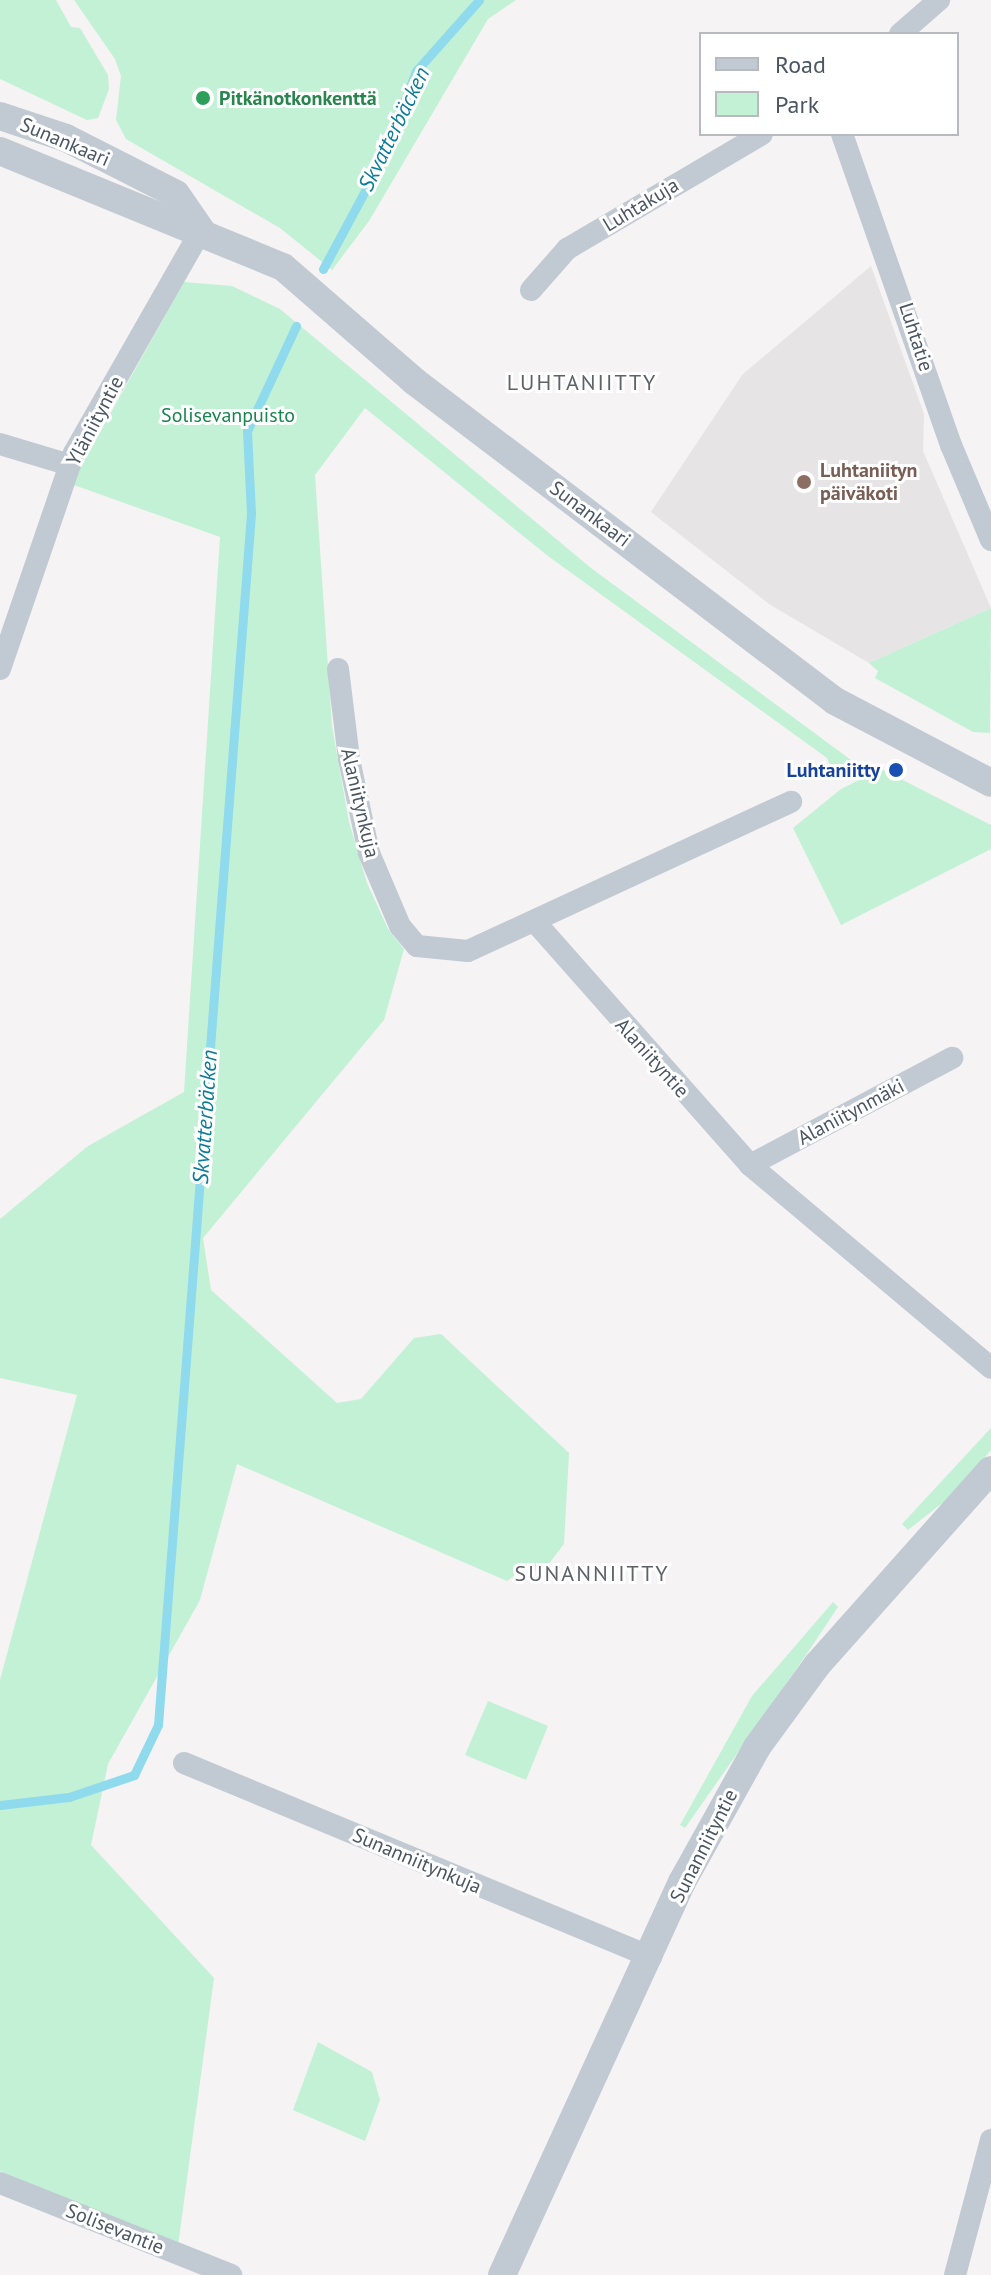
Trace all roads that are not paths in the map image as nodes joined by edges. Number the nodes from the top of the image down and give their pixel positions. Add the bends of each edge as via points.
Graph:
1 (939, 0) edge
2 (902, 32) edge
3 (0, 116) edge
4 (759, 136) edge
5 (843, 136) edge
6 (0, 151) edge
7 (201, 230) junction
8 (531, 290) dead end
9 (0, 444) edge
10 (70, 465) junction
11 (991, 540) edge
12 (0, 669) edge
13 (338, 669) dead end
14 (991, 783) edge
15 (791, 802) dead end
16 (536, 923) junction
17 (952, 1058) dead end
18 (750, 1165) junction
19 (991, 1368) edge
20 (991, 1470) edge
21 (184, 1763) dead end
22 (651, 1957) junction
23 (991, 2140) edge
24 (0, 2183) edge
25 (231, 2275) edge
26 (502, 2275) edge
27 (955, 2275) edge

1 - 2 street
3 - 7 street, Sunankaari via 66,138 176,194
4 - 8 street, Luhtakuja via 567,249
5 - 11 street, Luhtatie via 951,445
6 - 7 street, Sunankaari
7 - 10 street, Yläniityntie
7 - 14 street, Sunankaari via 283,267 414,381 835,701
9 - 10 street
10 - 12 street, Yläniityntie
13 - 16 street, Alaniitynkuja via 349,759 369,853 400,926 417,946 468,951
15 - 16 street
16 - 18 street, Alaniityntie
17 - 18 street, Alaniitynmäki
18 - 19 street, Alaniityntie
20 - 22 street, Sunanniityntie via 817,1665 757,1747 682,1882
21 - 22 street, Sunanniitynkuja
22 - 26 street, Sunanniityntie
23 - 27 street
24 - 25 street, Solisevantie

